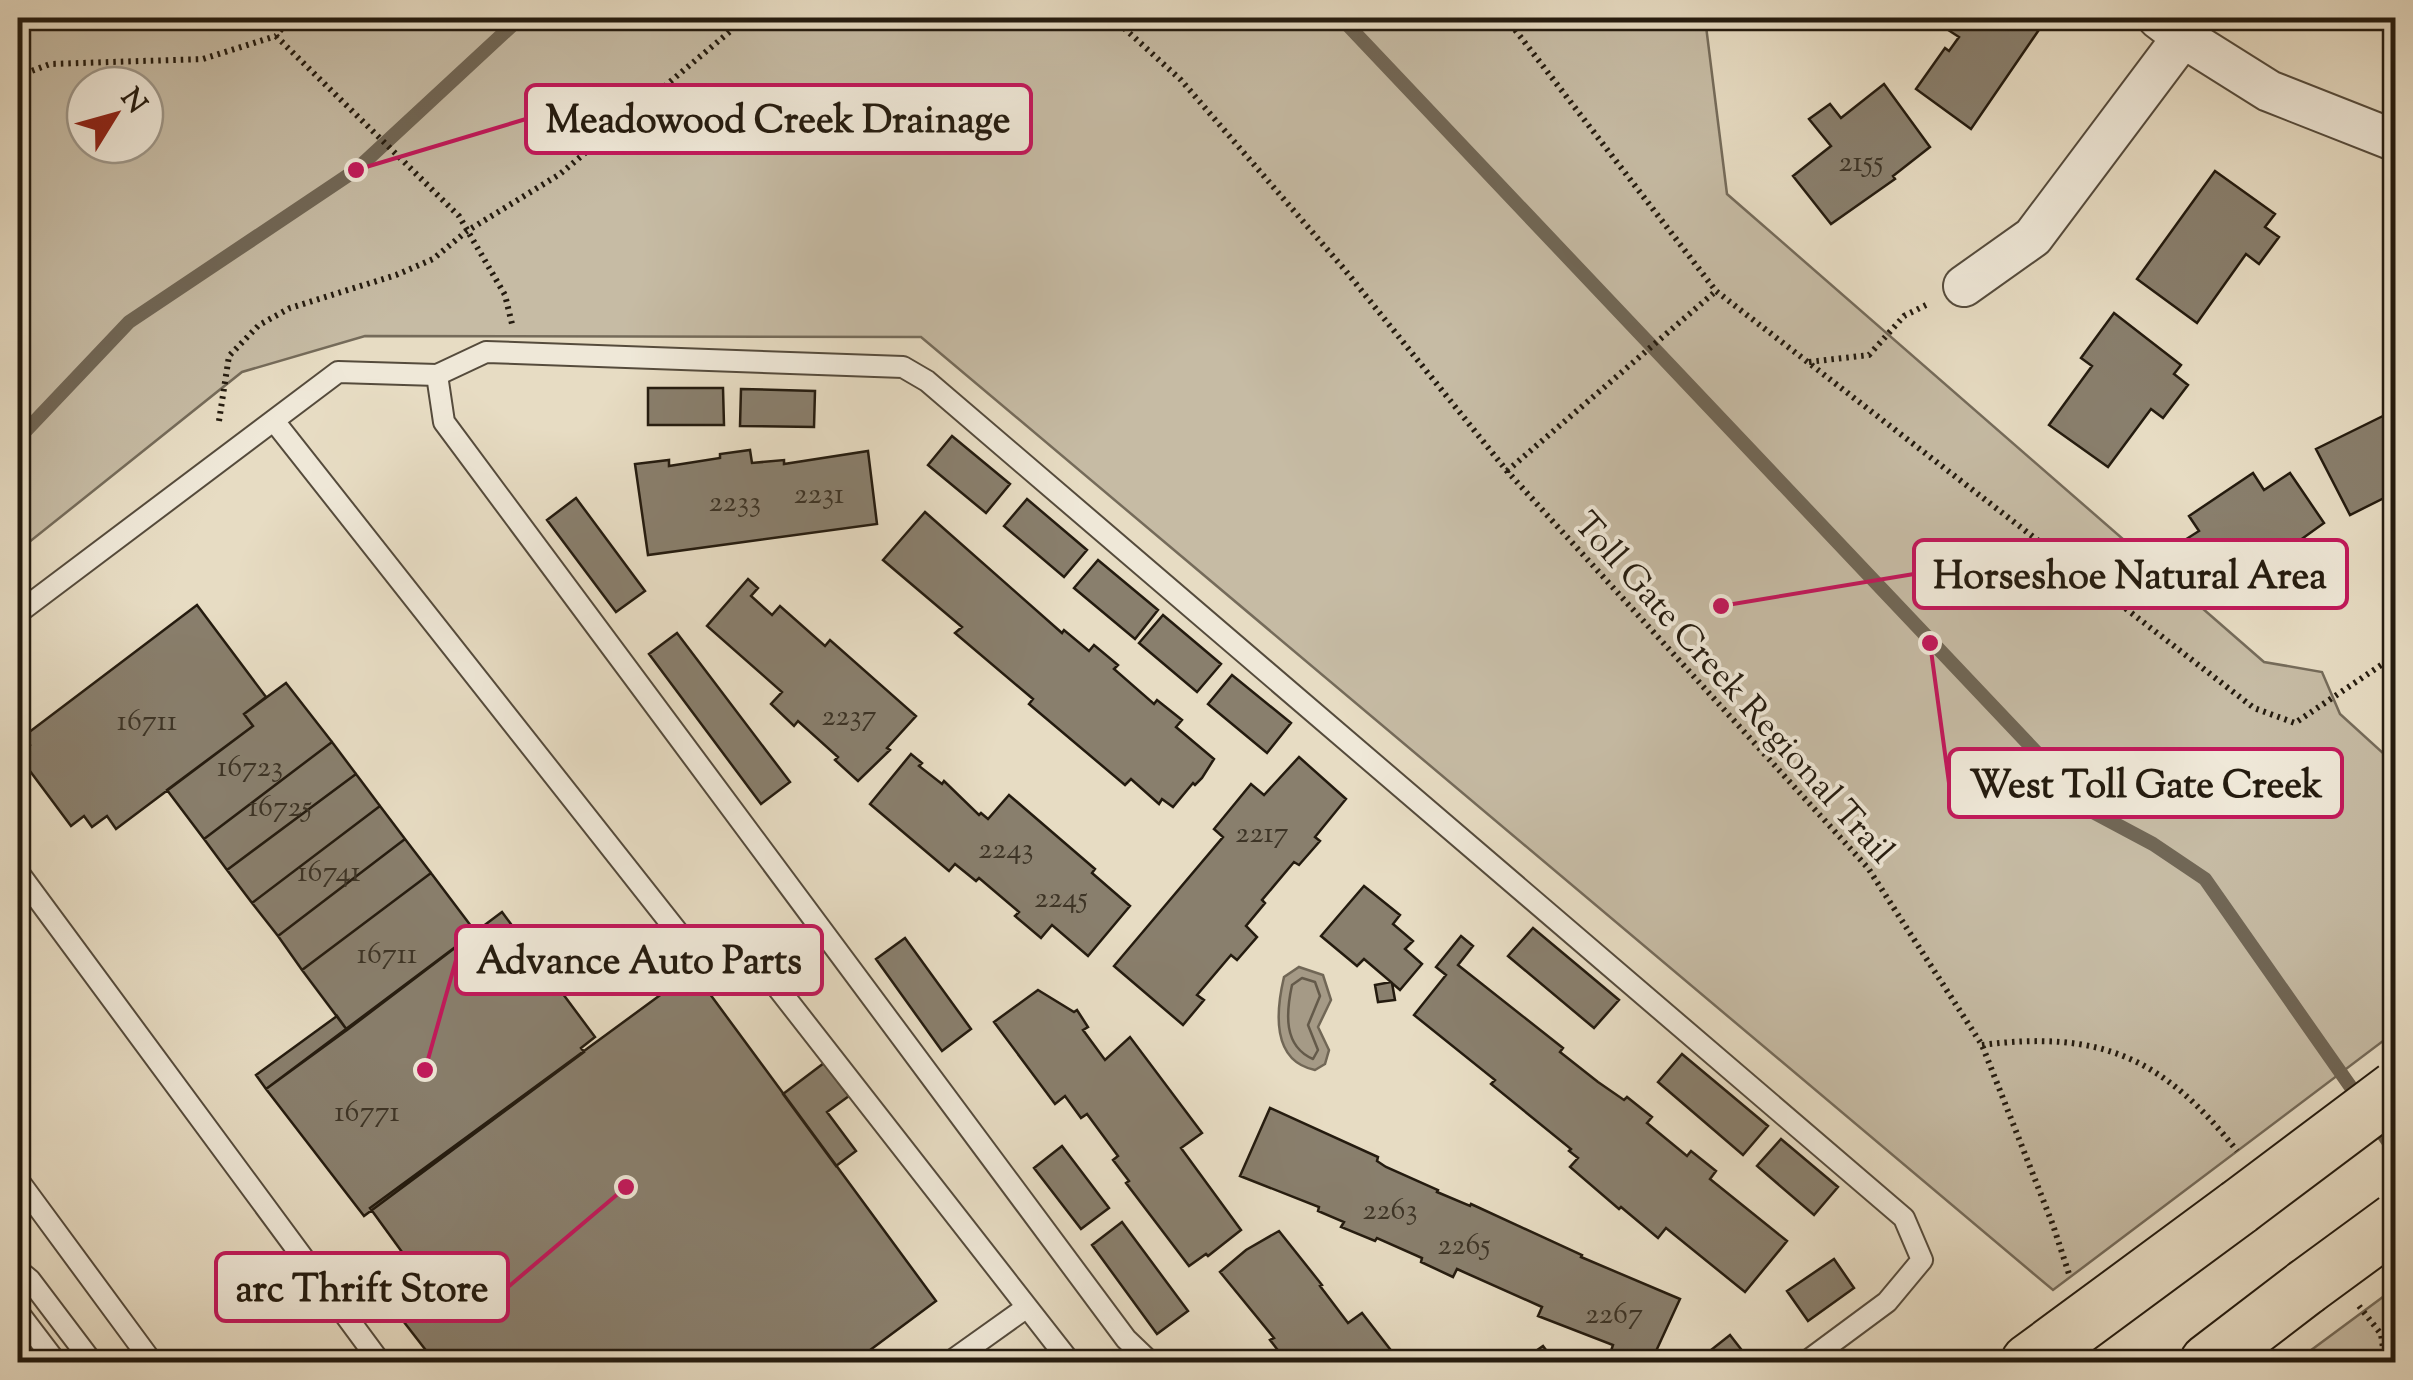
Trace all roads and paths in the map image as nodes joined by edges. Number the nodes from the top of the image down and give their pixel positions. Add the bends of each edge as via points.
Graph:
1 (290, 18) edge
2 (746, 18) edge
3 (1113, 18) edge
4 (1506, 18) edge
5 (2171, 27) edge
6 (276, 36) junction
7 (18, 76) edge
8 (2396, 141) edge
9 (467, 231) junction
10 (1964, 286) joint
11 (1716, 291) junction
12 (517, 353) junction
13 (1808, 362) junction
14 (437, 375) junction
15 (274, 421) junction
16 (212, 467) junction
17 (1508, 471) junction
18 (18, 613) edge
19 (2396, 655) edge
20 (18, 872) edge
21 (1982, 1045) junction
22 (2396, 1089) edge
23 (2230, 1142) dead end
24 (18, 1180) edge
25 (2396, 1221) edge
26 (18, 1270) edge
27 (1027, 1307) junction
28 (18, 1312) edge
29 (2083, 1321) junction
30 (2380, 1334) dead end
31 (56, 1362) edge
32 (92, 1362) edge
33 (152, 1362) edge
34 (380, 1362) edge
35 (950, 1362) edge
36 (1070, 1362) edge
37 (1150, 1362) edge
38 (1806, 1362) edge
39 (2030, 1362) edge
40 (2208, 1362) edge
41 (2386, 1362) edge

1 - 6 path
2 - 9 path via 560,174
3 - 17 path, Toll Gate Creek Regional Trail via 1182,80
4 - 11 path
5 - 8 street via 2269,90
5 - 10 street via 2032,237
6 - 7 path via 203,59 50,64
6 - 9 path
9 - 12 path via 505,294
9 - 16 path via 433,259 259,324 229,356
10 - 13 path via 1904,316 1868,356
11 - 13 path
11 - 17 path
12 - 14 lane via 486,352
12 - 38 lane via 902,367 927,381 1904,1218 1922,1260 1887,1302
13 - 19 path via 2254,708 2294,723
14 - 15 lane via 338,372
14 - 37 lane via 444,422 1126,1339
15 - 16 lane
15 - 27 lane via 687,944 745,946
16 - 18 lane
17 - 21 path, Toll Gate Creek Regional Trail via 1868,868
20 - 34 lane
21 - 23 path via 2034,1038 2122,1056 2158,1073
21 - 29 path, Toll Gate Creek Regional Trail
22 - 29 main road, bridge
24 - 33 lane
25 - 40 main road, bridge
26 - 32 lane
27 - 35 lane
27 - 36 lane
28 - 31 lane
29 - 39 main road
30 - 41 path

